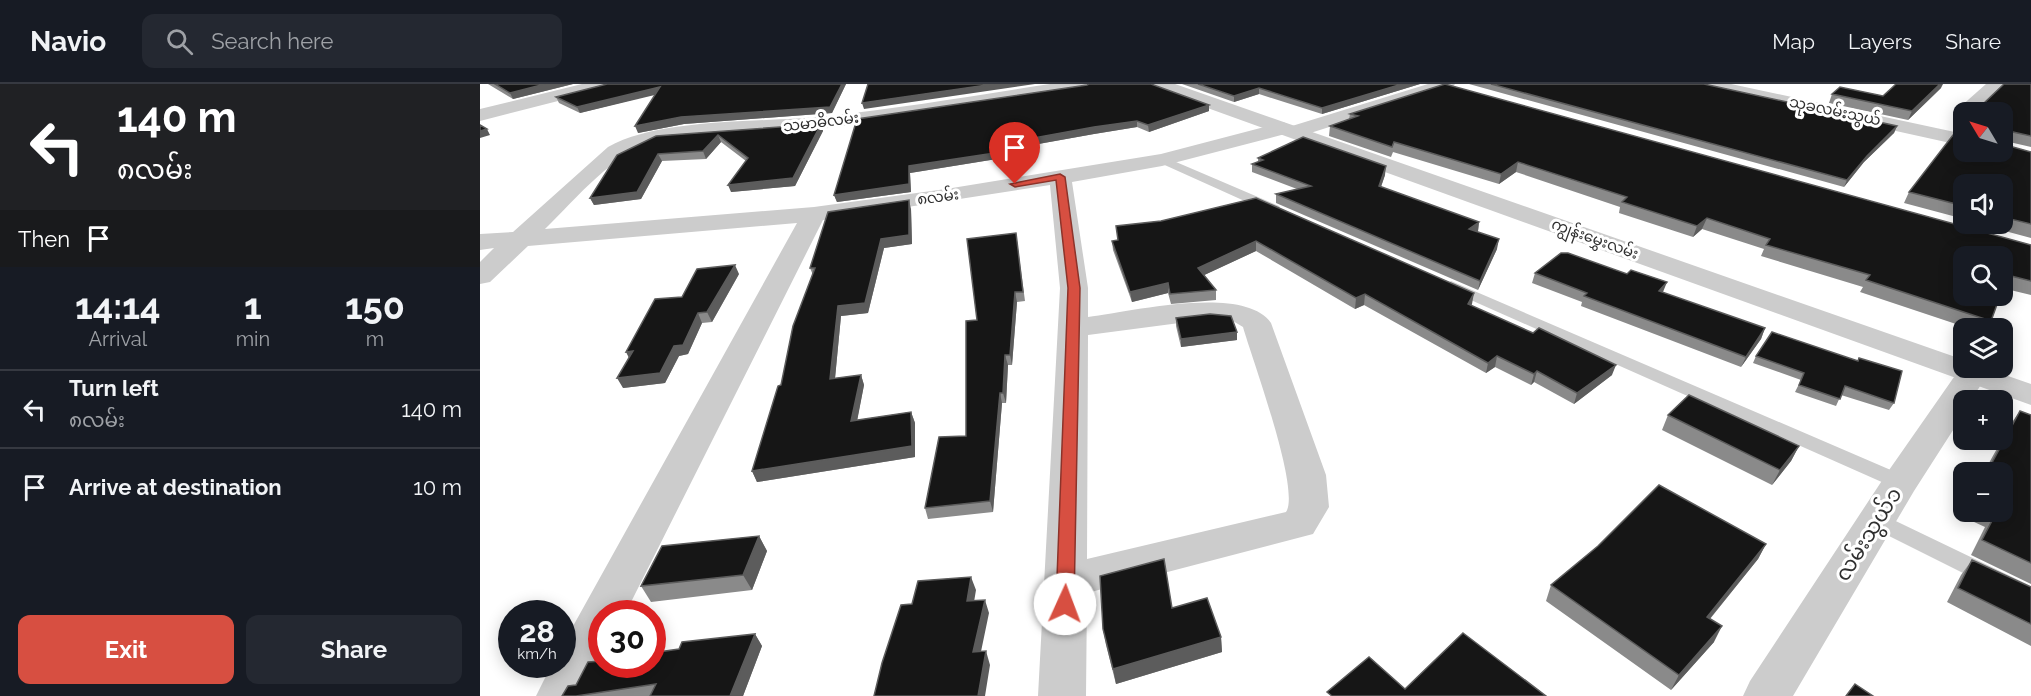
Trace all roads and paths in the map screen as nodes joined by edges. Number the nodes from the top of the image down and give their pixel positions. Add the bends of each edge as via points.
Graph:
1 (603, 84) edge
2 (1087, 84) edge
3 (1158, 84) edge
4 (1706, 84) edge
5 (1996, 84) edge
6 (1449, 86) edge
7 (1977, 102) edge
8 (480, 115) edge
9 (1953, 125) edge
10 (1288, 130) junction
11 (1942, 135) junction
12 (1953, 138) edge
13 (1162, 160) junction
14 (1060, 177) junction
15 (814, 214) junction
16 (1293, 217) edge
17 (519, 239) junction
18 (480, 242) edge
19 (480, 276) edge
20 (1434, 279) edge
21 (1073, 328) junction
22 (1953, 367) edge
23 (1969, 378) edge
24 (1983, 378) edge
25 (2031, 395) edge
26 (1900, 482) junction
27 (1877, 520) junction
28 (1066, 581) junction
29 (2031, 597) edge
30 (610, 600) edge
31 (588, 642) edge
32 (560, 696) edge
33 (1062, 696) edge
34 (1767, 696) edge

1 - 8 street
2 - 17 street, သမာဓိလမ်း via 829,122 658,135 631,142 615,151
3 - 10 street, ကျွန်းမွှေးလမ်း
4 - 11 street, သုခလမ်းသွယ်
5 - 7 street
6 - 10 street, ၈လမ်း
9 - 11 street
10 - 13 street, ၈လမ်း
10 - 22 street, ကျွန်းမွှေးလမ်း
11 - 12 street, သုခလမ်းသွယ်
13 - 14 street, ၈လမ်း
13 - 16 lane
14 - 15 street, ၈လမ်း
14 - 21 street via 1074,288
15 - 17 street, ၈လမ်း
15 - 30 street
17 - 18 street, ၈လမ်း
17 - 19 street, သမာဓိလမ်း
20 - 26 lane
21 - 28 street
21 - 28 street via 1210,310 1240,313 1256,323 1307,476 1310,507 1299,524
23 - 26 street, လမ်းသွယ်၁
24 - 25 street, ကျွန်းမွှေးလမ်း
26 - 27 street, လမ်းသွယ်၁
27 - 29 lane
27 - 34 street, လမ်းသွယ်၁
28 - 33 street
31 - 32 street

